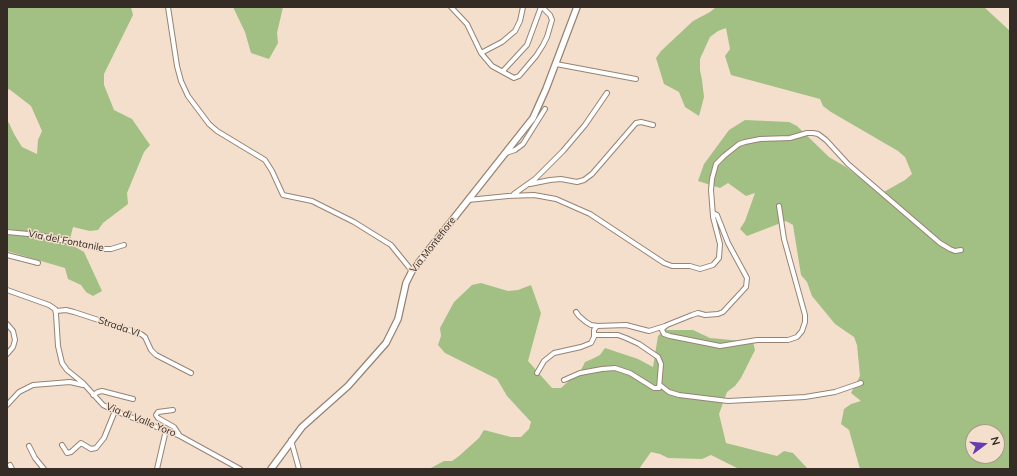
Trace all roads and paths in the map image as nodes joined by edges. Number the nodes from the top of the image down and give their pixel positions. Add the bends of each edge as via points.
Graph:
1 (168, 7) edge
2 (451, 7) edge
3 (524, 7) edge
4 (541, 7) edge
5 (577, 7) edge
6 (481, 53) junction
7 (556, 64) junction
8 (503, 71) junction
9 (636, 79) dead end
10 (607, 93) dead end
11 (545, 109) dead end
12 (653, 125) dead end
13 (506, 153) junction
14 (528, 185) junction
15 (507, 196) junction
16 (468, 200) junction
17 (779, 206) dead end
18 (713, 217) junction
19 (7, 232) edge
20 (124, 245) dead end
21 (961, 250) dead end
22 (7, 255) edge
23 (38, 263) dead end
24 (412, 271) junction
25 (7, 290) edge
26 (56, 311) junction
27 (576, 312) dead end
28 (7, 324) edge
29 (669, 324) junction
30 (598, 326) junction
31 (594, 335) junction
32 (7, 354) edge
33 (191, 373) dead end
34 (537, 373) dead end
35 (564, 380) dead end
36 (861, 383) dead end
37 (660, 385) junction
38 (87, 387) junction
39 (93, 395) junction
40 (134, 399) dead end
41 (7, 405) edge
42 (173, 410) dead end
43 (115, 411) junction
44 (166, 430) junction
45 (180, 436) junction
46 (291, 440) junction
47 (62, 445) dead end
48 (29, 446) dead end
49 (44, 469) edge
50 (157, 469) edge
51 (240, 469) edge
52 (271, 469) edge
53 (299, 469) edge

1 - 24 street via 181,81 190,99 209,124 264,160 283,195 312,201 354,222 391,245
2 - 6 street via 467,24
3 - 6 street via 515,30 502,42
4 - 8 street via 527,45
4 - 8 street via 552,20 543,45 517,77 513,78
5 - 7 main road, Via Montefiore
6 - 8 street via 491,65
7 - 9 street
7 - 13 main road, Via Montefiore via 534,116
10 - 14 street via 567,147
11 - 13 street via 522,145
12 - 14 street via 641,122 636,124 584,180 550,180
13 - 16 main road, Via Montefiore
14 - 15 street
15 - 16 street
15 - 18 street via 529,194 556,199 590,214 662,262 672,266 700,269 716,263 720,254
16 - 24 main road, Via Montefiore
17 - 29 street via 784,238 805,315 799,335 788,340 757,340 716,346 667,336 663,329
18 - 21 street via 712,178 716,164 724,156 745,142 813,133 826,140 848,164 940,243 955,251
18 - 29 street via 716,214 719,217 728,243 746,277 746,286 723,312 694,314
19 - 20 street, Via del Fontanile via 44,236 98,249
22 - 23 street
24 - 46 main road, Via Montefiore via 406,283 398,319 385,345 348,386 311,418
25 - 26 street via 50,305
26 - 33 street, Strada VI via 74,312 140,334 145,337 156,355
26 - 38 street, Via di Valle Yoro via 58,346 62,363
27 - 30 street via 586,322
28 - 32 street via 15,338 14,345
29 - 30 street via 649,331 626,325
30 - 31 street via 594,328
31 - 34 street via 589,345 548,356
31 - 37 street via 618,335 639,344 657,356 660,362
35 - 37 street via 580,372 612,368 634,375 656,389 660,388
36 - 37 street via 834,392 805,397 728,401 679,395 669,392
38 - 39 street, Via di Valle Yoro
38 - 41 street via 70,382 37,384 22,390
39 - 40 street via 102,391
39 - 43 street, Via di Valle Yoro
42 - 45 street via 158,412 156,415 174,427
43 - 44 street, Via di Valle Yoro
43 - 47 street via 105,437 98,447 91,449 81,443 68,453
44 - 45 street, Via di Valle Yoro
44 - 50 street
45 - 51 street, Via di Valle Yoro
46 - 52 main road, Via Montefiore
46 - 53 street
48 - 49 street

